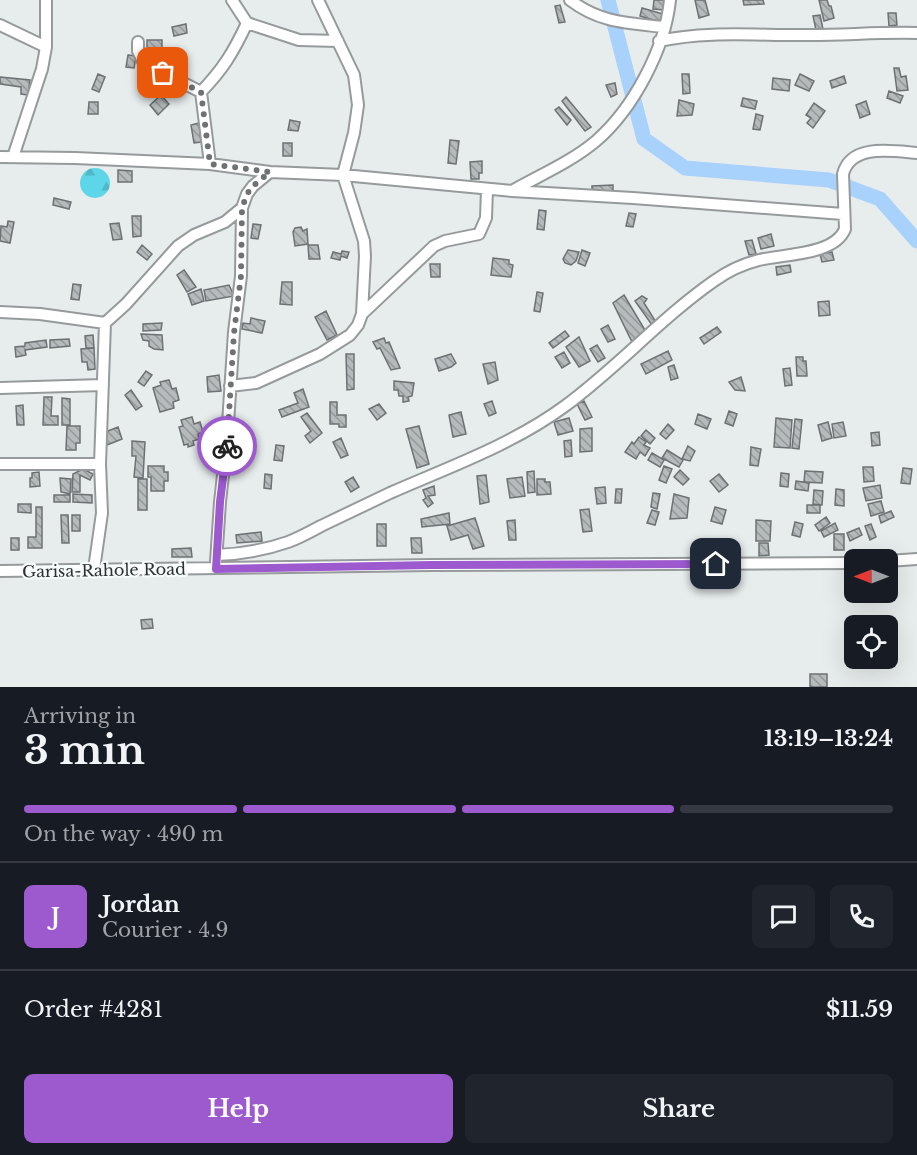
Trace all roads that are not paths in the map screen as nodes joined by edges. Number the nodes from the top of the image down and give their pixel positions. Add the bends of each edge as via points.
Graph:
1 (46, 0) edge
2 (232, 0) edge
3 (318, 0) edge
4 (570, 0) edge
5 (672, 1) edge
6 (247, 23) junction
7 (0, 25) edge
8 (664, 27) junction
9 (917, 33) edge
10 (659, 41) junction
11 (138, 42) dead end
12 (338, 42) junction
13 (46, 48) junction
14 (201, 92) junction
15 (917, 153) edge
16 (4, 160) edge
17 (210, 164) junction
18 (270, 172) junction
19 (344, 175) junction
20 (488, 189) junction
21 (512, 192) junction
22 (242, 208) junction
23 (843, 214) junction
24 (0, 312) edge
25 (362, 314) junction
26 (105, 323) junction
27 (103, 385) junction
28 (230, 386) junction
29 (0, 388) edge
30 (0, 464) edge
31 (100, 464) junction
32 (217, 555) junction
33 (917, 559) edge
34 (898, 560) edge
35 (844, 563) edge
36 (94, 569) junction
37 (216, 569) junction
38 (0, 571) edge

1 - 13 street
2 - 6 street
3 - 12 street
4 - 8 street via 606,20
5 - 8 street
6 - 12 street via 299,40
6 - 14 street via 233,54
7 - 13 street
8 - 10 street
9 - 10 street via 744,34
10 - 21 street via 646,76 596,141
11 - 14 street via 144,63
12 - 19 street via 354,75 358,105
13 - 16 street via 32,103
14 - 17 street
15 - 23 street via 860,153 854,157 844,168
16 - 17 street via 75,158
17 - 18 street
18 - 19 street
18 - 22 street via 253,186
19 - 20 street
19 - 25 street via 364,241
20 - 21 street
20 - 25 street via 486,218 479,234 434,246
21 - 23 street
22 - 26 street via 225,222 178,246
22 - 28 street via 241,276
23 - 32 street via 845,229 836,242 825,248 735,268 716,279 564,407 529,429 462,464 289,542
24 - 26 street
25 - 28 street via 350,335 320,354 256,384
26 - 27 street
27 - 29 street
27 - 31 street
28 - 32 street
30 - 31 street
31 - 36 street via 102,513
32 - 37 street
33 - 34 street
35 - 37 street, Garisa-Rahole Road
36 - 37 street, Garisa-Rahole Road
36 - 38 street, Garisa-Rahole Road

